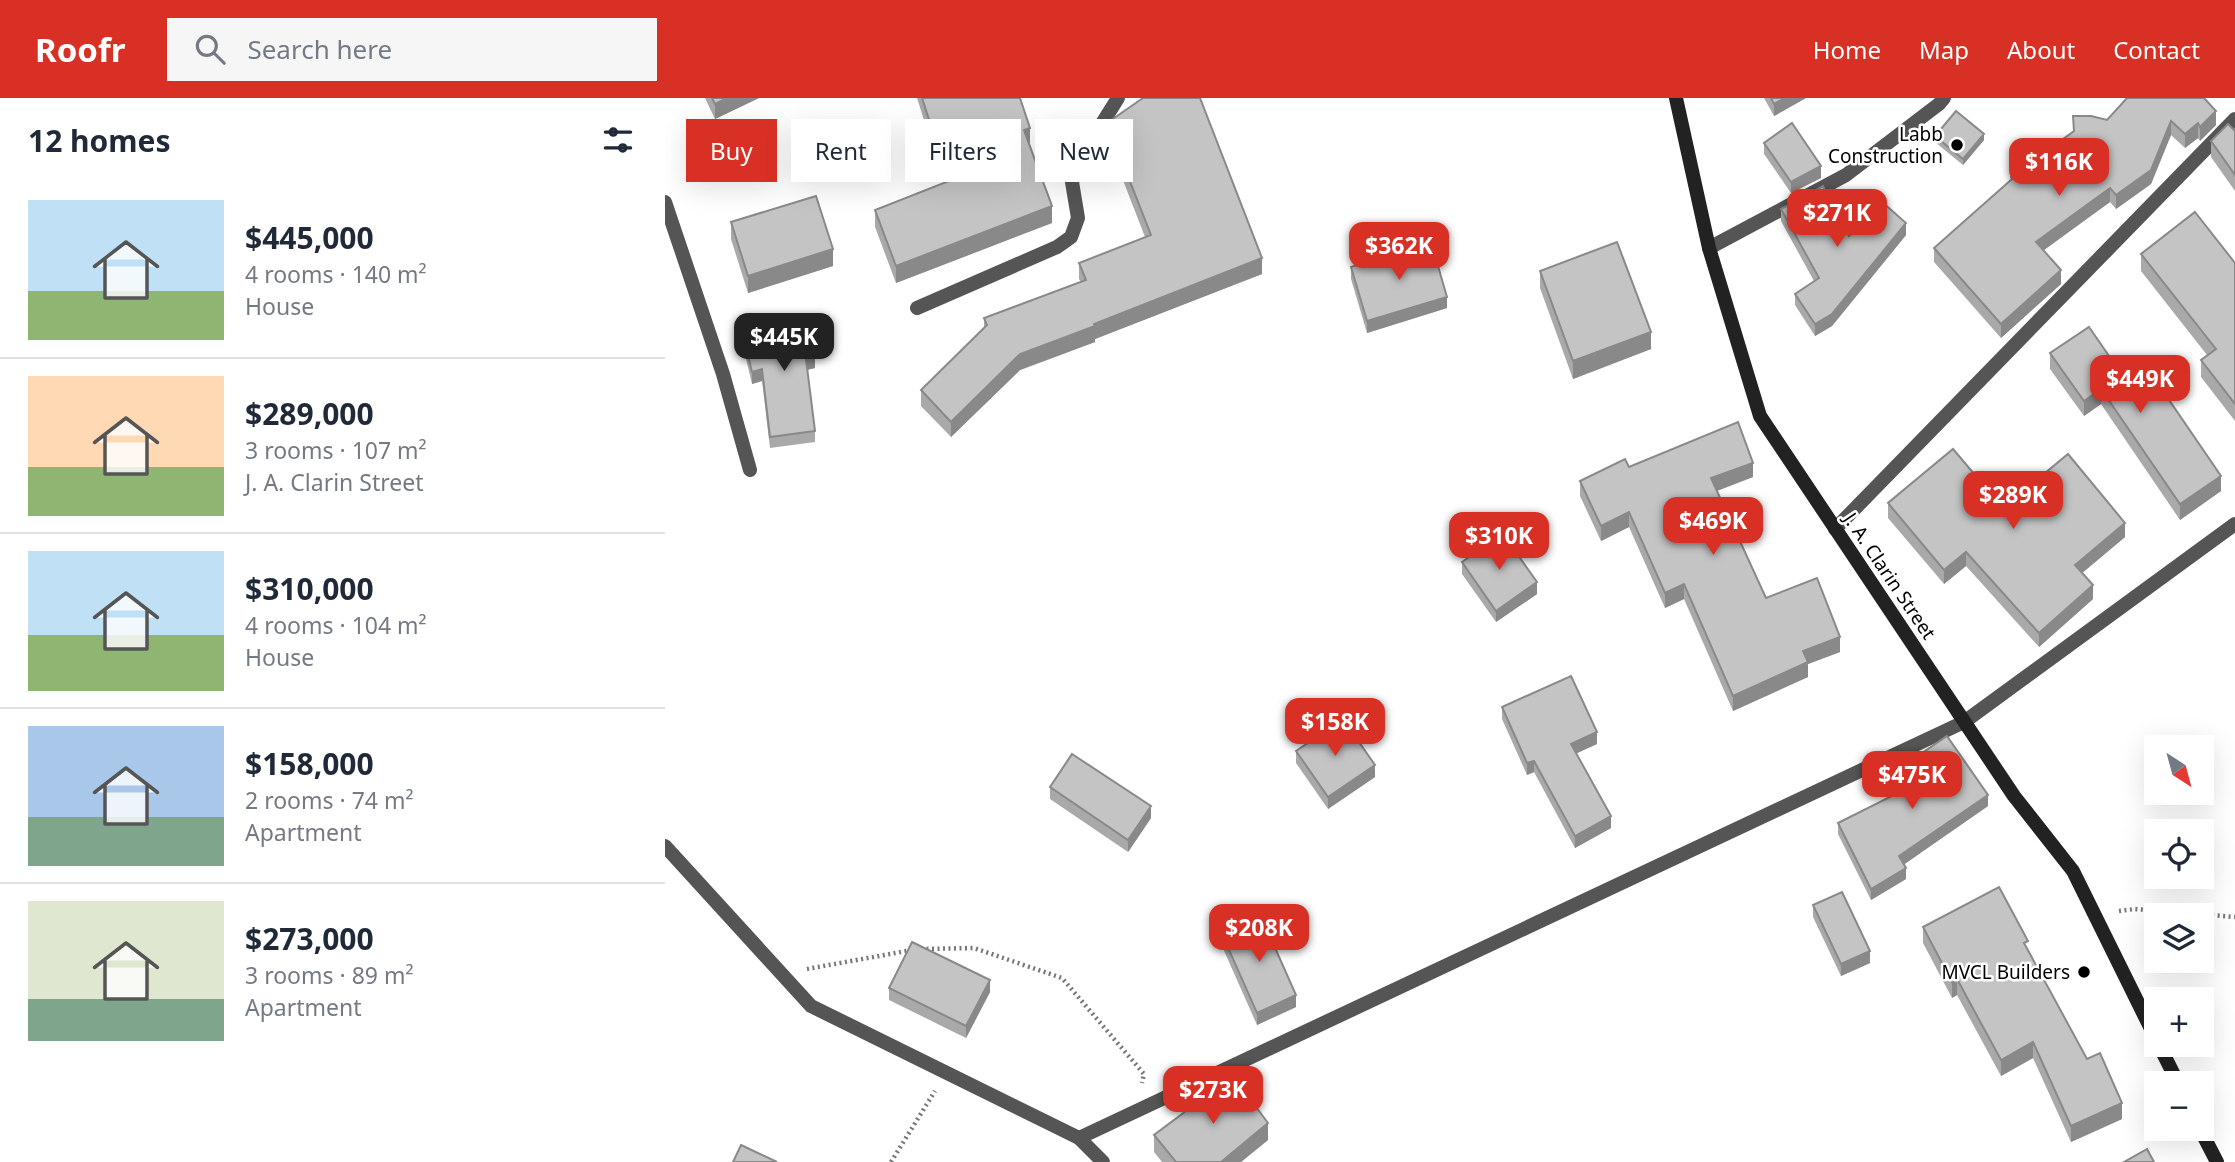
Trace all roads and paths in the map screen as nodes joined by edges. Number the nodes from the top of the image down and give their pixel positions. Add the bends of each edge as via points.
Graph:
1 (1118, 98) edge
2 (1676, 98) edge
3 (1944, 98) edge
4 (2235, 119) edge
5 (665, 202) edge
6 (1709, 247) junction
7 (917, 308) dead end
8 (750, 470) dead end
9 (2235, 524) edge
10 (1835, 529) junction
11 (1964, 722) junction
12 (665, 846) edge
13 (2094, 915) junction
14 (2235, 917) edge
15 (782, 974) junction
16 (2144, 1015) edge
17 (946, 1073) junction
18 (1135, 1112) junction
19 (1079, 1138) junction
20 (2206, 1141) edge
21 (891, 1162) edge
22 (1103, 1162) edge
23 (2217, 1162) edge

1 - 7 street via 1076,165 1072,182 1078,218 1071,237
2 - 6 main road, J. A. Clarin Street
3 - 6 street via 1846,175
4 - 10 street
5 - 8 street
6 - 10 main road, J. A. Clarin Street via 1761,416
9 - 11 street
10 - 11 main road, J. A. Clarin Street
11 - 13 main road, J. A. Clarin Street via 2073,871
11 - 18 street
12 - 15 street
13 - 14 path via 2135,909
13 - 16 main road, J. A. Clarin Street
15 - 17 street via 811,1006
15 - 18 path via 917,948 974,948 1062,978 1144,1074
17 - 19 street
17 - 21 path
18 - 19 street
19 - 22 street
20 - 23 main road

